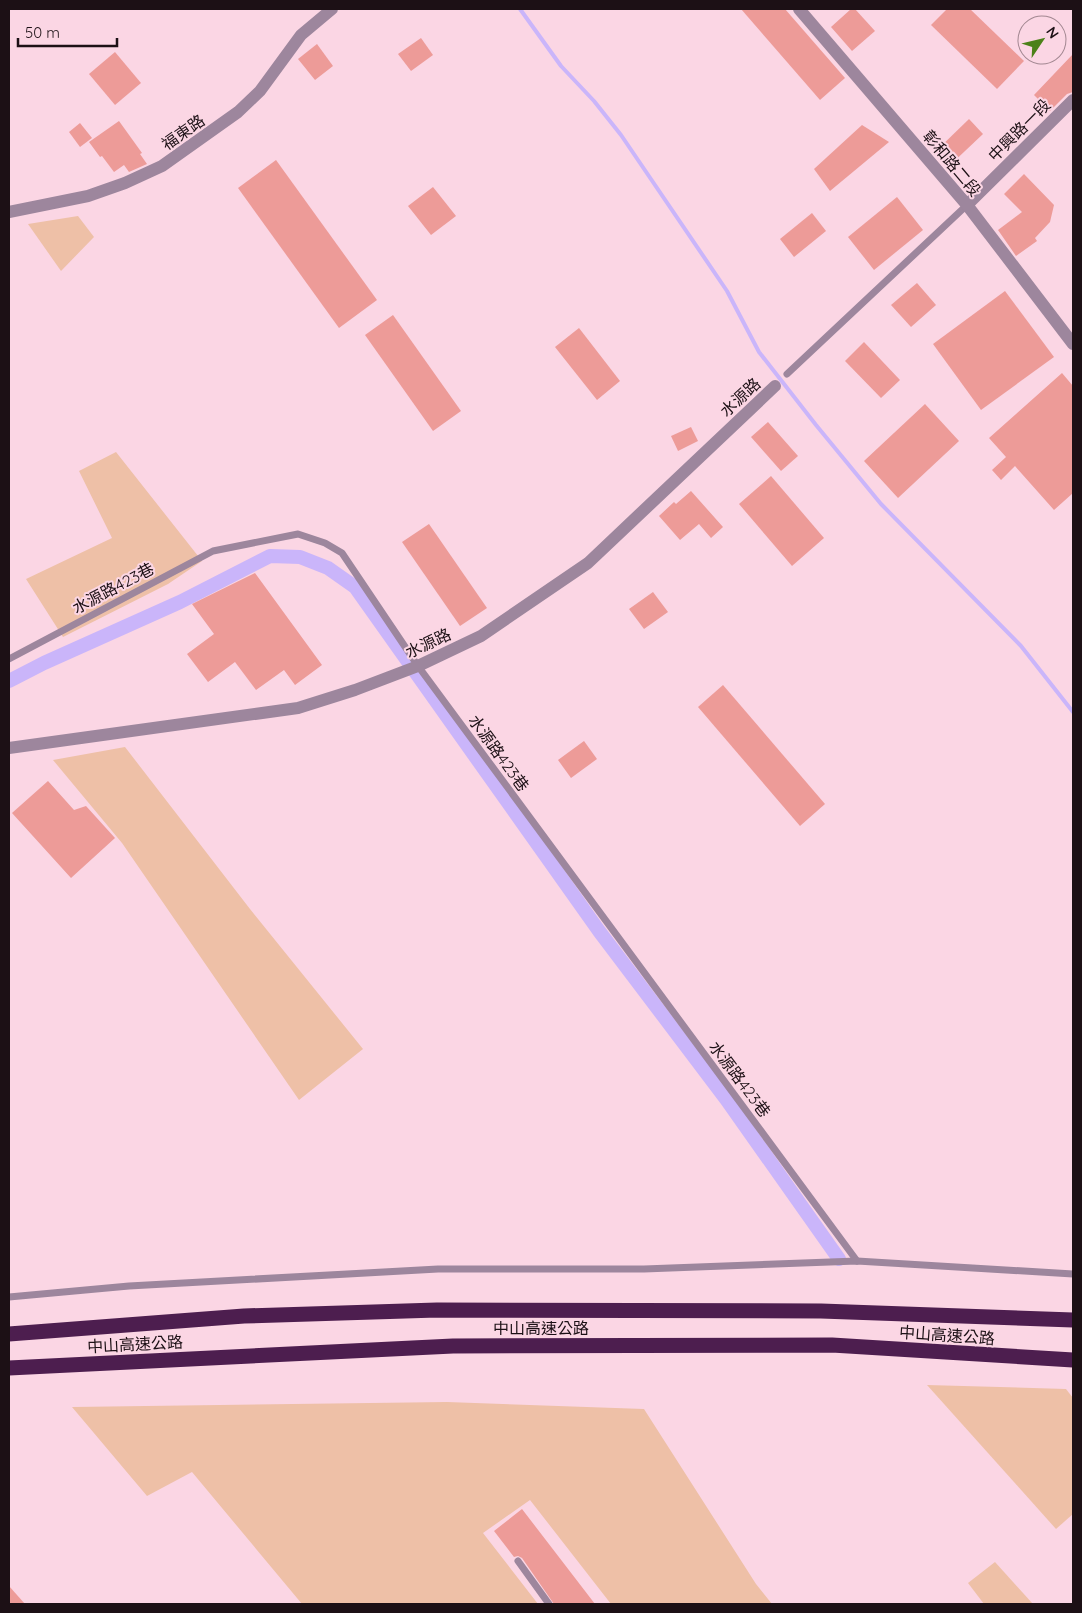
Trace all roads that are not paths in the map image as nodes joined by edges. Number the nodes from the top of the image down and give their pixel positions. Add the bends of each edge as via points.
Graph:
1 (332, 9) edge
2 (799, 9) edge
3 (1072, 105) edge
4 (967, 205) junction
5 (9, 212) edge
6 (1073, 344) edge
7 (787, 374) dead end
8 (775, 386) dead end
9 (9, 659) edge
10 (418, 666) junction
11 (9, 748) edge
12 (857, 1261) junction
13 (1073, 1274) edge
14 (9, 1297) edge
15 (1073, 1320) edge
16 (9, 1334) edge
17 (1073, 1360) edge
18 (9, 1368) edge
19 (518, 1561) dead end
20 (549, 1604) edge

1 - 5 street, 福東路 via 301,35 260,91 238,112 162,166 88,196
2 - 4 street, 彰和路二段
3 - 4 street, 中興路一段
4 - 6 street, 彰和路二段
4 - 7 lane
8 - 10 street, 水源路 via 588,563 482,636
9 - 10 lane, 水源路423巷 via 213,551 298,534 342,553
10 - 11 street, 水源路 via 298,708
10 - 12 lane, 水源路423巷
12 - 13 lane
12 - 14 lane via 644,1269 438,1268 129,1286
15 - 16 highway, 中山高速公路 via 820,1311 437,1310 244,1316
17 - 18 highway, 中山高速公路 via 832,1345 463,1346
19 - 20 lane

